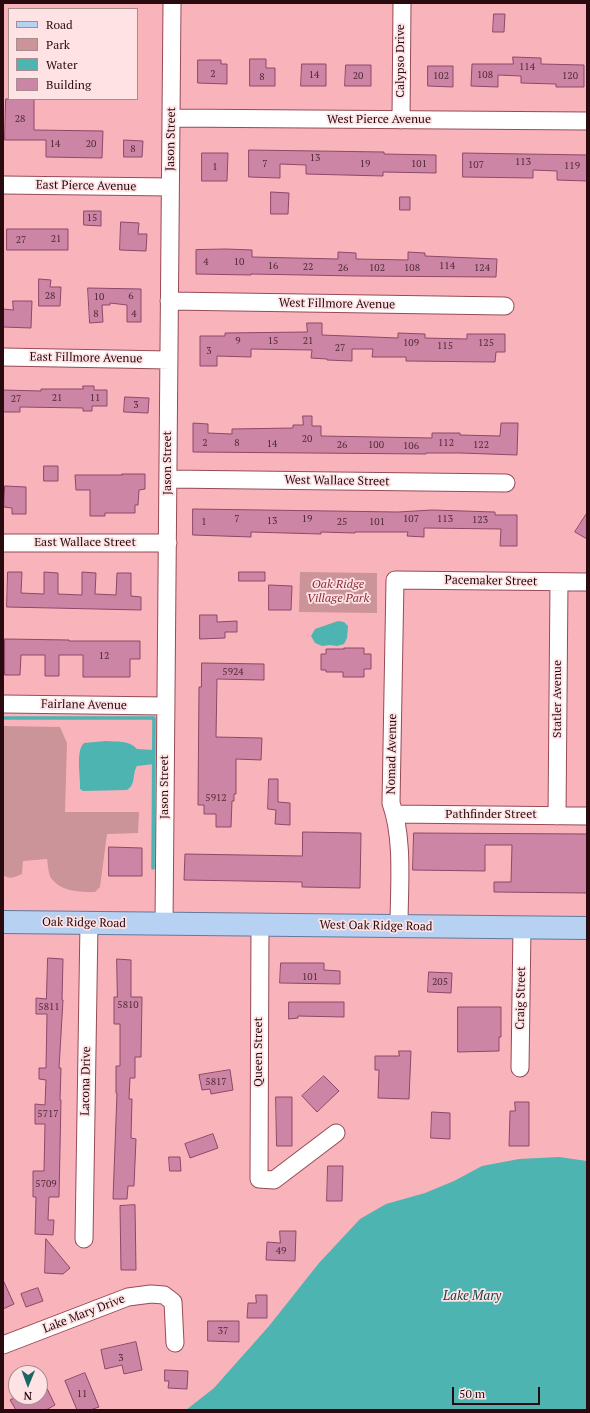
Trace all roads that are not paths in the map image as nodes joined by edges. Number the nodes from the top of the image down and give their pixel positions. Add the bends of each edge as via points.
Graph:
1 (172, 3) edge
2 (402, 3) edge
3 (172, 118) junction
4 (401, 120) junction
5 (587, 121) edge
6 (3, 185) edge
7 (170, 187) junction
8 (169, 301) junction
9 (505, 306) dead end
10 (3, 357) edge
11 (169, 360) junction
12 (168, 479) junction
13 (506, 483) dead end
14 (3, 543) edge
15 (168, 543) junction
16 (395, 580) joint
17 (560, 582) junction
18 (587, 582) edge
19 (3, 704) edge
20 (166, 706) junction
21 (395, 814) junction
22 (557, 816) junction
23 (587, 816) edge
24 (3, 922) edge
25 (89, 923) junction
26 (164, 924) junction
27 (260, 924) junction
28 (400, 926) junction
29 (522, 928) junction
30 (587, 928) edge
31 (520, 1068) dead end
32 (336, 1133) dead end
33 (84, 1238) dead end
34 (175, 1343) dead end
35 (3, 1345) edge

1 - 3 street, Jason Street
2 - 4 street, Calypso Drive
3 - 4 street, West Pierce Avenue
3 - 7 street, Jason Street
4 - 5 street, West Pierce Avenue
6 - 7 street, East Pierce Avenue
7 - 8 street, Jason Street
8 - 9 street, West Fillmore Avenue
8 - 11 street, Jason Street
10 - 11 street, East Fillmore Avenue
11 - 12 street, Jason Street
12 - 13 street, West Wallace Street
12 - 15 street, Jason Street
14 - 15 street, East Wallace Street
15 - 20 street, Jason Street
16 - 17 street, Pacemaker Street
16 - 21 street, Nomad Avenue via 391,803
17 - 18 street, Pacemaker Street
17 - 22 street, Statler Avenue
19 - 20 street, Fairlane Avenue
20 - 26 street, Jason Street
21 - 22 street, Pathfinder Street
21 - 28 street, Nomad Avenue via 399,837
22 - 23 street, Pathfinder Street
24 - 25 main road, Oak Ridge Road
25 - 26 main road, Oak Ridge Road
25 - 33 street, Lacona Drive
26 - 27 main road, West Oak Ridge Road
27 - 28 main road, West Oak Ridge Road
27 - 32 street, Queen Street via 259,1179 274,1180
28 - 29 main road, West Oak Ridge Road
29 - 30 main road, West Oak Ridge Road
29 - 31 street, Craig Street
34 - 35 street, Lake Mary Drive via 173,1302 164,1295 151,1294 128,1297

